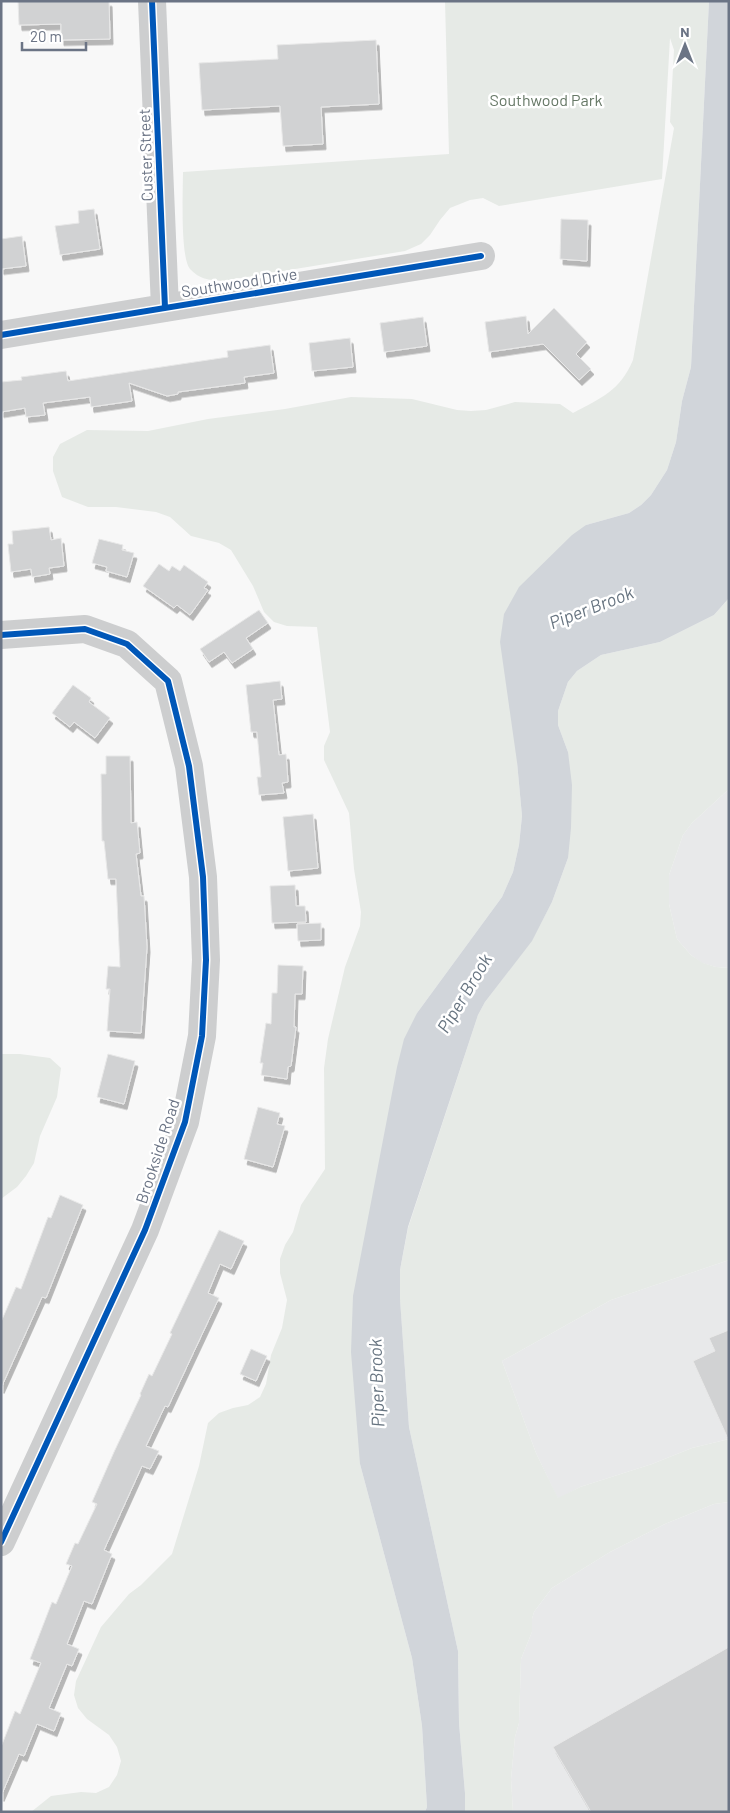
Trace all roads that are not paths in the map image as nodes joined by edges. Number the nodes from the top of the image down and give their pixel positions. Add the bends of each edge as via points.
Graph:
1 (152, 1) edge
2 (481, 256) dead end
3 (165, 308) junction
4 (1, 335) edge
5 (1, 635) edge
6 (1, 1542) edge

1 - 3 street, Custer Street
2 - 3 street, Southwood Drive
3 - 4 street, Southwood Drive
5 - 6 street, Brookside Road via 85,629 127,644 168,681 189,766 203,877 206,960 202,1036 185,1122 145,1230

